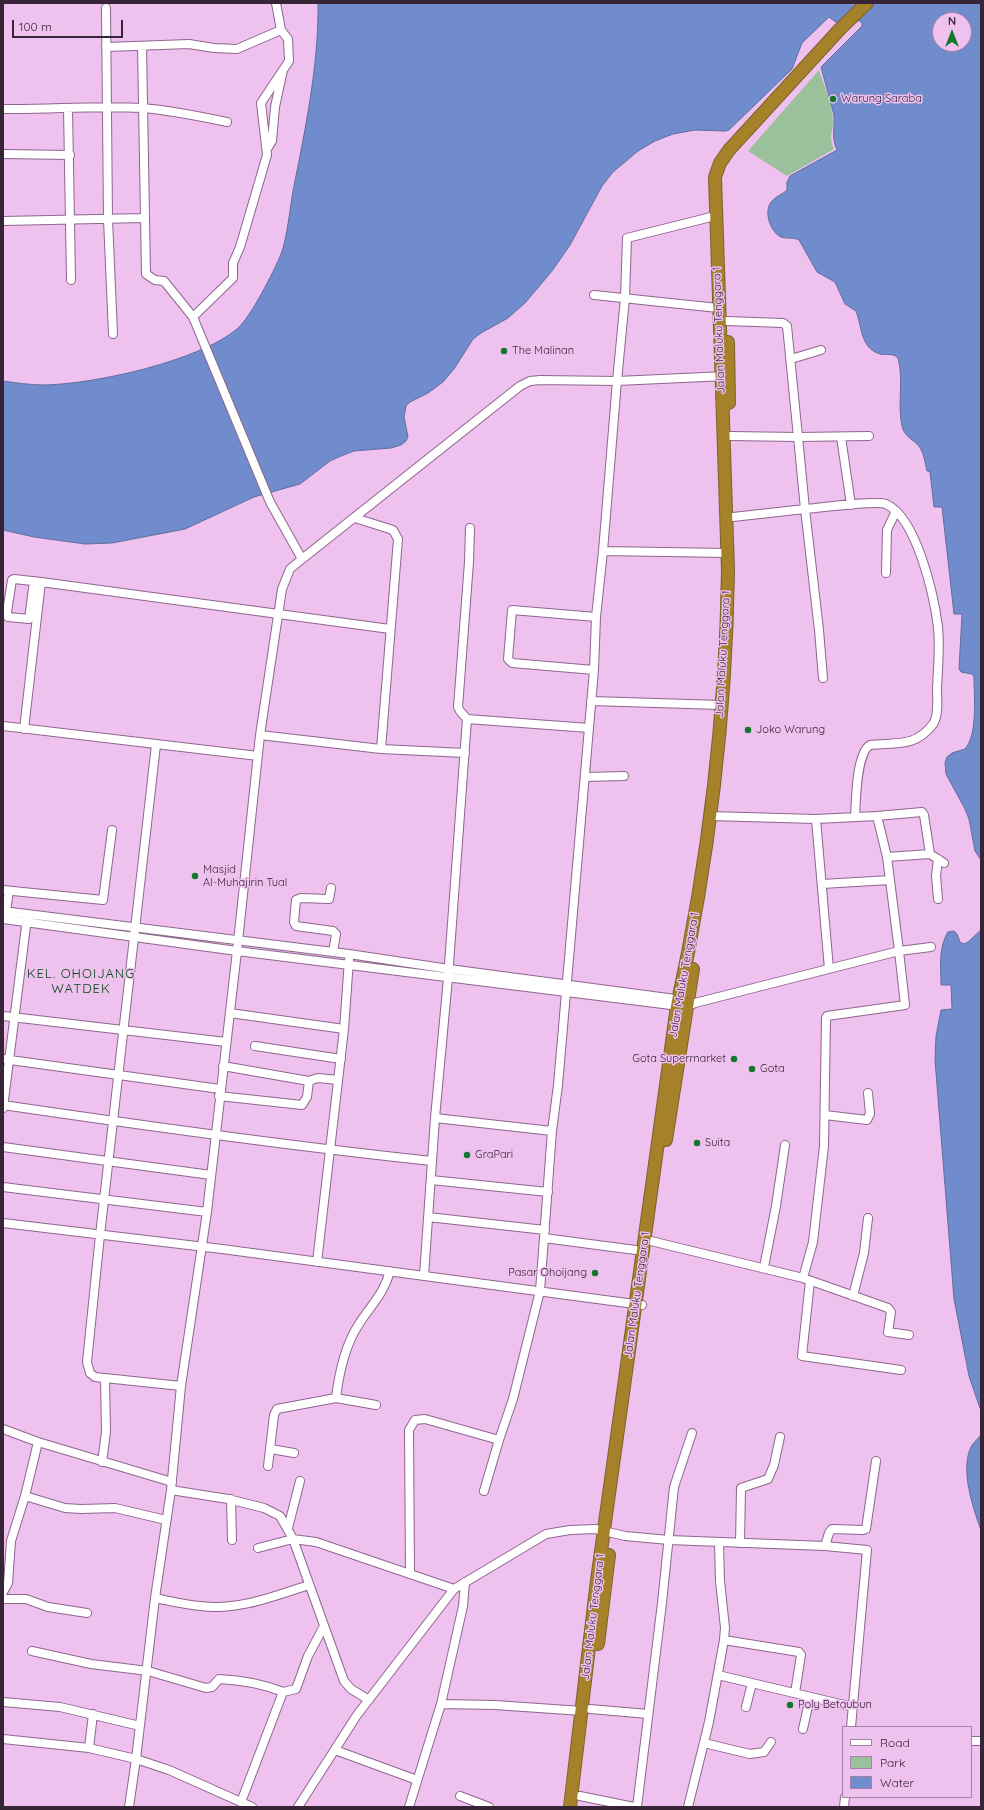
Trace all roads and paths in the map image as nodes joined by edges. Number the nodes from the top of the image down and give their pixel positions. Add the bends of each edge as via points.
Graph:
1 (276, 3) edge
2 (867, 3) edge
3 (106, 8) dead end
4 (281, 30) junction
5 (142, 46) junction
6 (106, 47) junction
7 (284, 67) junction
8 (106, 107) junction
9 (68, 108) junction
10 (143, 108) junction
11 (3, 109) edge
12 (226, 122) dead end
13 (267, 149) junction
14 (3, 154) edge
15 (70, 155) junction
16 (720, 163) junction
17 (716, 216) junction
18 (108, 218) junction
19 (144, 218) junction
20 (71, 220) junction
21 (3, 221) edge
22 (71, 280) dead end
23 (594, 296) dead end
24 (624, 298) junction
25 (718, 308) junction
26 (193, 317) junction
27 (727, 321) junction
28 (113, 334) dead end
29 (821, 350) dead end
30 (791, 359) junction
31 (725, 376) junction
32 (617, 381) junction
33 (730, 436) junction
34 (870, 436) dead end
35 (798, 437) junction
36 (841, 437) junction
37 (851, 505) junction
38 (805, 509) junction
39 (896, 511) junction
40 (733, 517) junction
41 (355, 518) junction
42 (470, 528) dead end
43 (603, 551) junction
44 (727, 553) junction
45 (302, 559) junction
46 (886, 573) dead end
47 (37, 582) junction
48 (277, 612) junction
49 (596, 617) junction
50 (390, 629) junction
51 (594, 670) junction
52 (823, 678) dead end
53 (591, 701) junction
54 (721, 705) junction
55 (466, 719) junction
56 (3, 726) edge
57 (24, 728) junction
58 (589, 728) junction
59 (260, 735) junction
60 (156, 745) junction
61 (381, 749) junction
62 (465, 753) junction
63 (258, 756) junction
64 (624, 776) dead end
65 (585, 777) junction
66 (713, 816) junction
67 (877, 816) junction
68 (855, 817) junction
69 (816, 819) junction
70 (112, 830) dead end
71 (930, 854) junction
72 (887, 856) junction
73 (890, 880) junction
74 (822, 884) junction
75 (331, 888) dead end
76 (6, 890) edge
77 (938, 899) dead end
78 (5, 911) edge
79 (28, 913) junction
80 (3, 919) edge
81 (26, 922) junction
82 (137, 927) junction
83 (135, 937) junction
84 (238, 940) junction
85 (931, 947) dead end
86 (237, 951) junction
87 (900, 951) junction
88 (333, 952) junction
89 (349, 954) junction
90 (348, 964) junction
91 (449, 969) junction
92 (830, 969) junction
93 (448, 978) junction
94 (566, 988) junction
95 (685, 1003) junction
96 (230, 1013) junction
97 (3, 1016) edge
98 (14, 1018) junction
99 (344, 1029) junction
100 (123, 1031) junction
101 (226, 1042) junction
102 (255, 1046) dead end
103 (340, 1059) junction
104 (6, 1060) edge
105 (223, 1066) junction
106 (119, 1076) junction
107 (338, 1080) junction
108 (310, 1081) junction
109 (220, 1093) junction
110 (868, 1093) dead end
111 (3, 1105) edge
112 (3, 1108) edge
113 (825, 1115) junction
114 (435, 1118) junction
115 (113, 1121) junction
116 (552, 1131) junction
117 (215, 1136) junction
118 (784, 1145) dead end
119 (3, 1147) edge
120 (330, 1151) junction
121 (432, 1161) junction
122 (109, 1162) junction
123 (211, 1175) junction
124 (431, 1180) junction
125 (3, 1187) edge
126 (548, 1192) junction
127 (104, 1200) junction
128 (207, 1212) junction
129 (428, 1217) junction
130 (868, 1218) dead end
131 (3, 1223) edge
132 (544, 1234) junction
133 (100, 1235) junction
134 (651, 1241) junction
135 (202, 1246) junction
136 (643, 1252) junction
137 (317, 1262) junction
138 (764, 1267) junction
139 (390, 1271) junction
140 (424, 1276) junction
141 (807, 1279) junction
142 (540, 1291) junction
143 (853, 1296) junction
144 (639, 1304) junction
145 (909, 1335) dead end
146 (901, 1370) dead end
147 (105, 1379) junction
148 (182, 1386) junction
149 (336, 1398) junction
150 (376, 1405) dead end
151 (3, 1429) edge
152 (692, 1433) dead end
153 (780, 1437) dead end
154 (499, 1440) junction
155 (38, 1442) junction
156 (271, 1449) junction
157 (294, 1453) dead end
158 (876, 1461) dead end
159 (102, 1462) junction
160 (268, 1466) dead end
161 (300, 1482) dead end
162 (171, 1486) junction
163 (484, 1491) dead end
164 (25, 1496) junction
165 (231, 1499) junction
166 (166, 1520) junction
167 (288, 1528) junction
168 (608, 1532) junction
169 (294, 1539) junction
170 (232, 1540) dead end
171 (669, 1540) junction
172 (719, 1542) junction
173 (740, 1544) junction
174 (825, 1546) junction
175 (258, 1548) dead end
176 (410, 1574) junction
177 (465, 1582) junction
178 (309, 1585) junction
179 (5, 1589) edge
180 (454, 1589) junction
181 (17, 1597) junction
182 (3, 1598) edge
183 (155, 1598) junction
184 (87, 1613) dead end
185 (324, 1626) junction
186 (724, 1640) junction
187 (32, 1651) dead end
188 (148, 1671) junction
189 (718, 1675) junction
190 (752, 1683) junction
191 (282, 1692) junction
192 (795, 1693) junction
193 (810, 1697) junction
194 (369, 1700) junction
195 (3, 1702) edge
196 (441, 1704) junction
197 (746, 1707) dead end
198 (853, 1707) junction
199 (586, 1710) junction
200 (93, 1714) junction
201 (648, 1714) junction
202 (140, 1726) junction
203 (851, 1726) edge
204 (804, 1729) dead end
205 (3, 1739) edge
206 (771, 1742) dead end
207 (704, 1744) junction
208 (89, 1748) junction
209 (335, 1750) junction
210 (136, 1759) junction
211 (417, 1780) junction
212 (460, 1796) dead end
213 (241, 1802) junction
214 (579, 1802) edge
215 (129, 1807) edge
216 (252, 1807) edge
217 (298, 1807) edge
218 (409, 1807) edge
219 (489, 1807) edge
220 (570, 1807) edge
221 (636, 1807) edge
222 (688, 1807) edge

1 - 4 street
2 - 16 highway, Jalan Maluku Tenggara 1 via 840,29
3 - 6 street
4 - 5 street via 237,49 189,44
4 - 7 street via 288,39 289,61
5 - 6 street
5 - 10 street
6 - 8 street
7 - 13 street via 275,107 272,141
7 - 13 street via 261,103
8 - 9 street
8 - 10 street
8 - 18 street
9 - 11 street
9 - 15 street
10 - 12 street via 182,112
10 - 19 street
13 - 26 street via 240,247 233,263 233,278
14 - 15 street
15 - 20 street
16 - 17 highway, Jalan Maluku Tenggara 1 via 715,183
16 - 27 highway, Jalan Maluku Tenggara 1 via 723,182
17 - 24 street via 628,236
17 - 25 highway, Jalan Maluku Tenggara 1
18 - 19 street
18 - 20 street
18 - 28 street
19 - 26 street via 147,275 155,280 164,281
20 - 21 street
20 - 22 street
23 - 24 street
24 - 25 street
24 - 32 street
25 - 31 highway, Jalan Maluku Tenggara 1
26 - 45 street via 270,502
27 - 30 street via 785,324
27 - 31 highway, Jalan Maluku Tenggara 1
29 - 30 street
30 - 35 street
31 - 32 street
31 - 33 highway, Jalan Maluku Tenggara 1
31 - 44 highway, Jalan Maluku Tenggara 1
32 - 41 street via 540,380 525,383
32 - 43 street
33 - 35 street
33 - 40 highway, Jalan Maluku Tenggara 1
34 - 36 street
35 - 36 street
35 - 38 street
36 - 37 street
37 - 38 street
37 - 39 street via 880,503 887,504
38 - 40 street
38 - 52 street
39 - 46 street via 887,530
39 - 68 street via 908,526 918,546 937,625 936,719 921,737 911,742 867,747 862,758
40 - 66 highway, Jalan Maluku Tenggara 1 via 732,655 723,760
41 - 45 street
41 - 50 street via 393,530 398,539
42 - 55 street via 458,706
43 - 44 street
43 - 49 street
44 - 54 highway, Jalan Maluku Tenggara 1 via 727,617
45 - 48 street via 286,575
47 - 47 street via 12,580 8,617 29,619
47 - 48 street
47 - 57 street
48 - 50 street
48 - 59 street
49 - 51 street
49 - 51 street via 512,610 508,659 512,663
50 - 61 street
51 - 53 street
53 - 54 street
53 - 58 street
54 - 66 highway, Jalan Maluku Tenggara 1
55 - 58 street
55 - 62 street
56 - 57 street
57 - 60 street
58 - 65 street
59 - 61 street
59 - 63 street
60 - 63 street
60 - 82 street
61 - 62 street
62 - 91 street
63 - 84 street
64 - 65 street
65 - 94 street
66 - 69 street
66 - 95 highway, Jalan Maluku Tenggara 1 via 686,967
67 - 68 street
67 - 71 street via 922,812
67 - 72 street
68 - 69 street
69 - 74 street
70 - 76 street via 103,900
71 - 72 street
71 - 77 street via 941,861 936,876
72 - 73 street
73 - 74 street
73 - 87 street
74 - 92 street
75 - 88 street via 329,899 296,900 294,922 296,926 333,931 336,934
76 - 78 street
78 - 79 street
79 - 81 street
79 - 82 street
80 - 81 street
81 - 83 street
81 - 98 street
82 - 83 street
82 - 84 street
83 - 86 street
83 - 100 street
84 - 86 street
84 - 88 street
85 - 87 street
86 - 90 street
86 - 96 street
87 - 92 street
87 - 113 street via 905,1004 826,1018
88 - 89 street
89 - 90 street
89 - 91 street
90 - 93 street
90 - 99 street
91 - 93 street
91 - 94 street
92 - 95 street
93 - 94 street
93 - 114 street
94 - 95 street
94 - 116 street
95 - 134 highway, Jalan Maluku Tenggara 1
95 - 136 highway, Jalan Maluku Tenggara 1
96 - 99 street
96 - 101 street
97 - 98 street
98 - 100 street
98 - 104 street
99 - 103 street
100 - 101 street
100 - 106 street
101 - 105 street
102 - 103 street
103 - 107 street
104 - 106 street
104 - 111 street
105 - 108 street
105 - 109 street
106 - 109 street
106 - 115 street
107 - 108 street via 318,1078
107 - 120 street
108 - 109 street via 305,1103 302,1105
109 - 117 street
110 - 113 street via 868,1120
111 - 112 street
111 - 115 street
113 - 141 street via 815,1228
114 - 116 street
114 - 121 street
115 - 117 street
115 - 122 street
116 - 126 street
117 - 120 street
117 - 123 street
118 - 138 street
119 - 122 street
120 - 121 street
120 - 137 street
121 - 124 street
122 - 123 street
122 - 127 street
123 - 128 street
124 - 126 street
124 - 129 street
125 - 127 street
126 - 132 street
127 - 128 street
127 - 133 street
128 - 135 street
129 - 132 street
129 - 140 street
130 - 143 street via 864,1253
131 - 133 street
132 - 136 street
132 - 142 street
133 - 135 street
133 - 147 street via 87,1362 92,1376
134 - 138 street
134 - 144 highway, Jalan Maluku Tenggara 1
135 - 137 street
135 - 148 street
136 - 144 highway, Jalan Maluku Tenggara 1
137 - 139 street
138 - 141 street
139 - 140 street
139 - 149 street via 386,1285 353,1334 341,1369
140 - 142 street
141 - 143 street
141 - 146 street via 802,1356
142 - 144 street
142 - 154 street via 513,1399
143 - 145 street via 890,1309 888,1332
144 - 168 highway, Jalan Maluku Tenggara 1
147 - 148 street
147 - 159 street via 106,1432
148 - 162 street
149 - 150 street
149 - 156 street via 276,1409
151 - 155 street
152 - 171 street via 674,1487
153 - 173 street via 768,1479 742,1488
154 - 163 street
154 - 176 street via 425,1419 415,1420 412,1424 409,1430
155 - 159 street
155 - 164 street
156 - 157 street
156 - 160 street
158 - 174 street via 866,1528 832,1529
159 - 162 street
161 - 167 street
162 - 165 street
162 - 166 street
164 - 166 street via 65,1508 115,1508
164 - 179 street via 11,1541
165 - 167 street via 275,1513
165 - 170 street
166 - 183 street
167 - 169 street
168 - 171 street
168 - 177 street via 595,1529 550,1533
168 - 199 highway, Jalan Maluku Tenggara 1 via 595,1592
169 - 175 street
169 - 176 street via 336,1548
169 - 178 street
171 - 172 street
171 - 201 street
172 - 173 street
172 - 186 street
173 - 174 street
174 - 198 street via 867,1550
176 - 180 street
177 - 180 street
177 - 196 street via 463,1606
178 - 183 street via 237,1606 201,1606
178 - 185 street
179 - 181 street
180 - 194 street
181 - 182 street
181 - 184 street via 48,1607
183 - 188 street
185 - 191 street via 308,1656 296,1689
185 - 194 street via 346,1684
186 - 189 street
186 - 192 street via 799,1652 801,1655
187 - 188 street via 91,1664
188 - 191 street via 206,1688 212,1687 218,1679 238,1680 262,1684
188 - 202 street
189 - 190 street
189 - 207 street
190 - 192 street
190 - 197 street
191 - 213 street
192 - 193 street
193 - 198 street
193 - 204 street
194 - 209 street
195 - 200 street via 60,1707
196 - 199 street
196 - 211 street
198 - 203 street
199 - 201 street
199 - 214 highway, Jalan Maluku Tenggara 1
199 - 220 highway, Jalan Maluku Tenggara 1
200 - 202 street
200 - 208 street
201 - 221 street
202 - 210 street
205 - 208 street
206 - 207 street via 764,1752 755,1754
207 - 222 street
208 - 210 street
209 - 211 street
209 - 217 street
210 - 213 street via 169,1770
210 - 215 street
211 - 218 street
212 - 219 street
213 - 216 street
214 - 221 street

